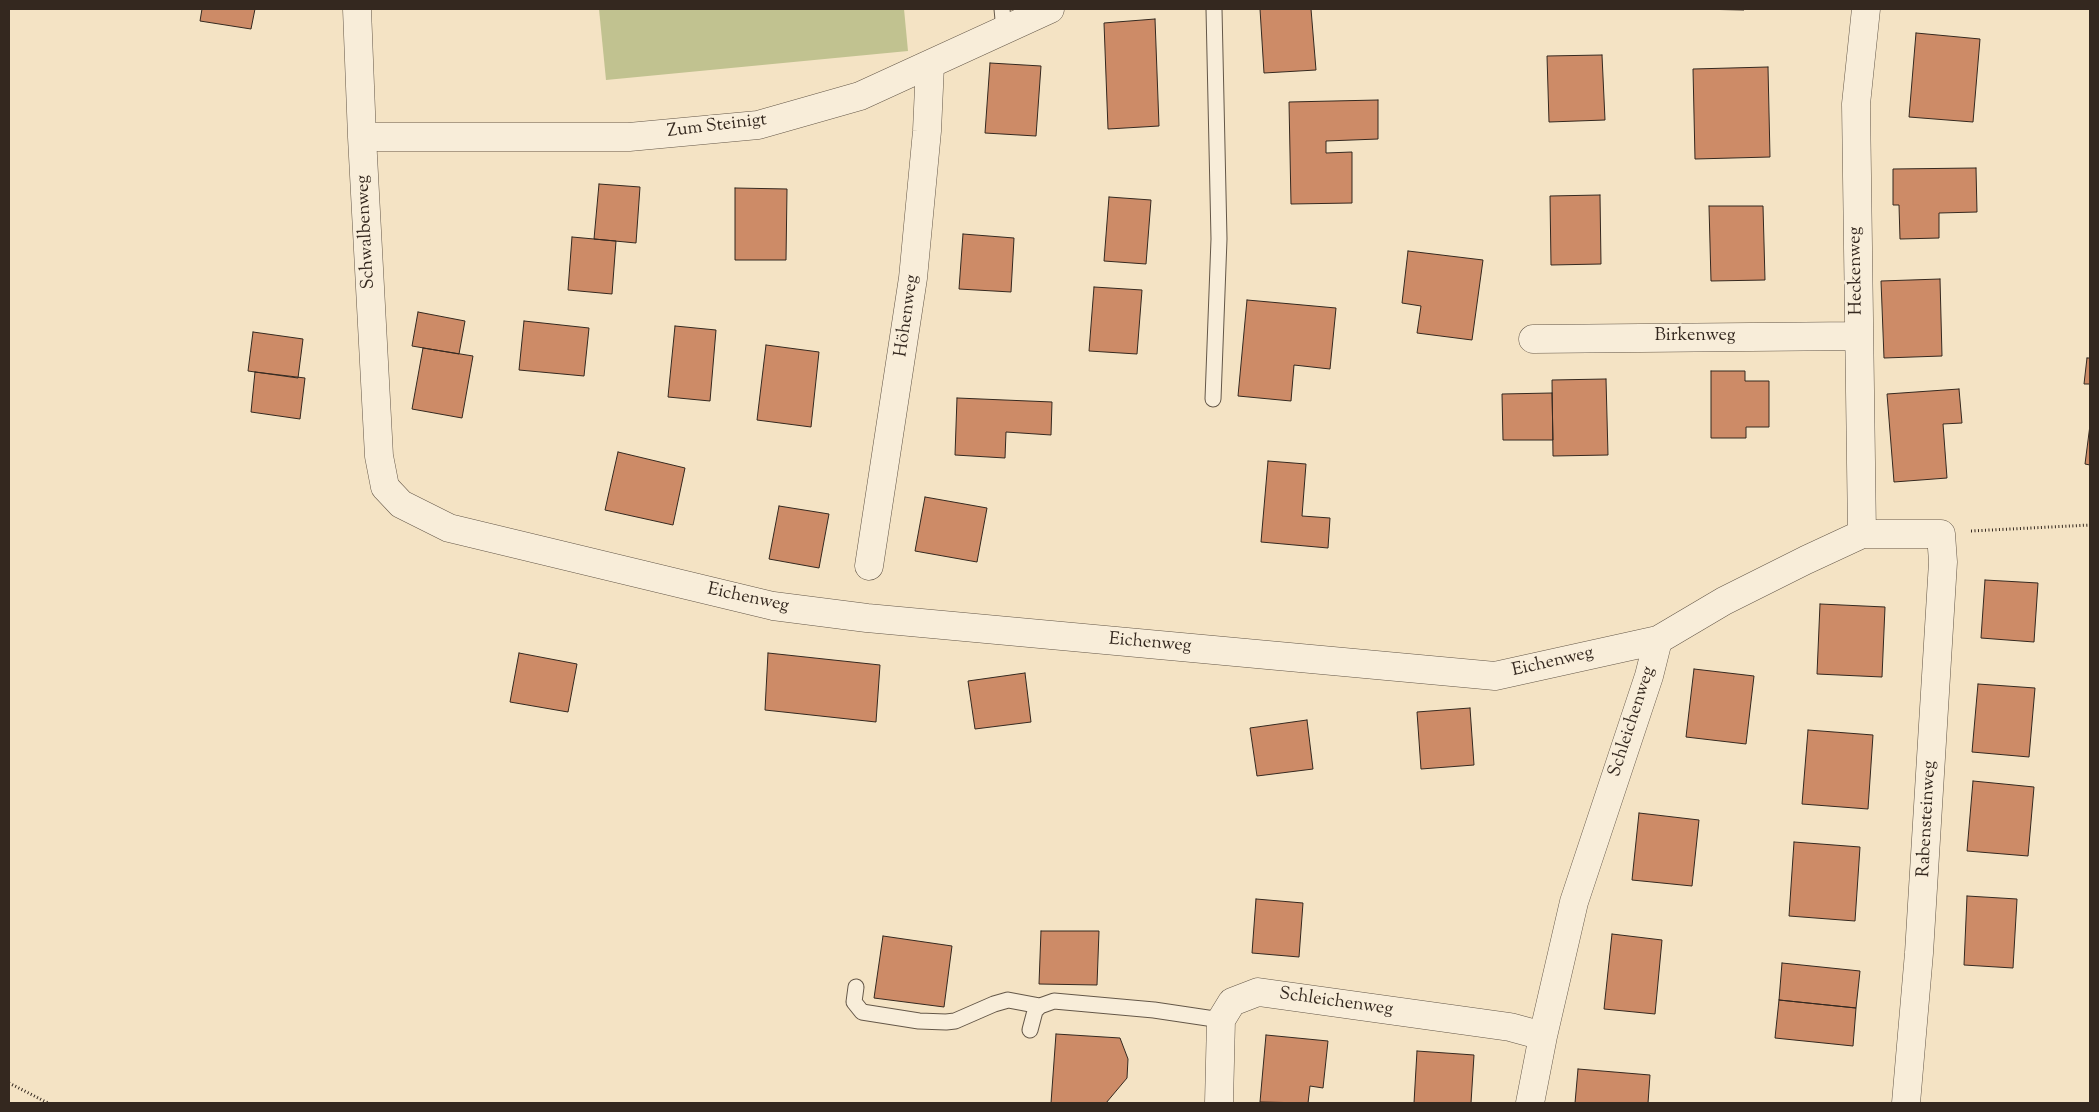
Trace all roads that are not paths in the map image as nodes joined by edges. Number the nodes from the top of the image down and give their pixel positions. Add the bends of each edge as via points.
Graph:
1 (358, 9) edge
2 (1050, 9) edge
3 (1214, 9) edge
4 (1866, 9) edge
5 (1003, 19) edge
6 (930, 65) junction
7 (362, 137) junction
8 (1858, 336) junction
9 (1533, 339) dead end
10 (1213, 399) dead end
11 (379, 456) joint
12 (1862, 534) junction
13 (1941, 534) joint
14 (869, 566) dead end
15 (1658, 640) junction
16 (856, 987) dead end
17 (1040, 1006) junction
18 (1221, 1020) junction
19 (1030, 1030) dead end
20 (1544, 1036) junction
21 (1219, 1103) edge
22 (1530, 1103) edge
23 (1906, 1103) edge

1 - 7 street, Schwalbenweg
2 - 5 street, Zum Steinigt
3 - 10 lane via 1219,239
4 - 8 street, Heckenweg via 1856,104
5 - 6 street, Zum Steinigt
6 - 7 street, Zum Steinigt via 860,96 758,124 629,137
6 - 14 street, Höhenweg via 913,278
7 - 11 street, Schwalbenweg
8 - 9 street, Birkenweg
8 - 12 street, Heckenweg
11 - 15 street, Eichenweg via 385,486 401,504 448,528 773,606 866,618 1495,676
12 - 13 street, Eichenweg
12 - 15 street, Eichenweg via 1724,601
13 - 23 street, Rabensteinweg via 1943,562 1921,924
15 - 20 street, Schleichenweg via 1574,902
16 - 17 lane via 854,1002 862,1012 919,1021 955,1021 1008,1000
17 - 18 lane via 1062,1001
17 - 19 lane via 1035,1011
18 - 20 street, Schleichenweg via 1232,1002 1258,992 1510,1027
18 - 21 street
20 - 22 street, Schleichenweg

